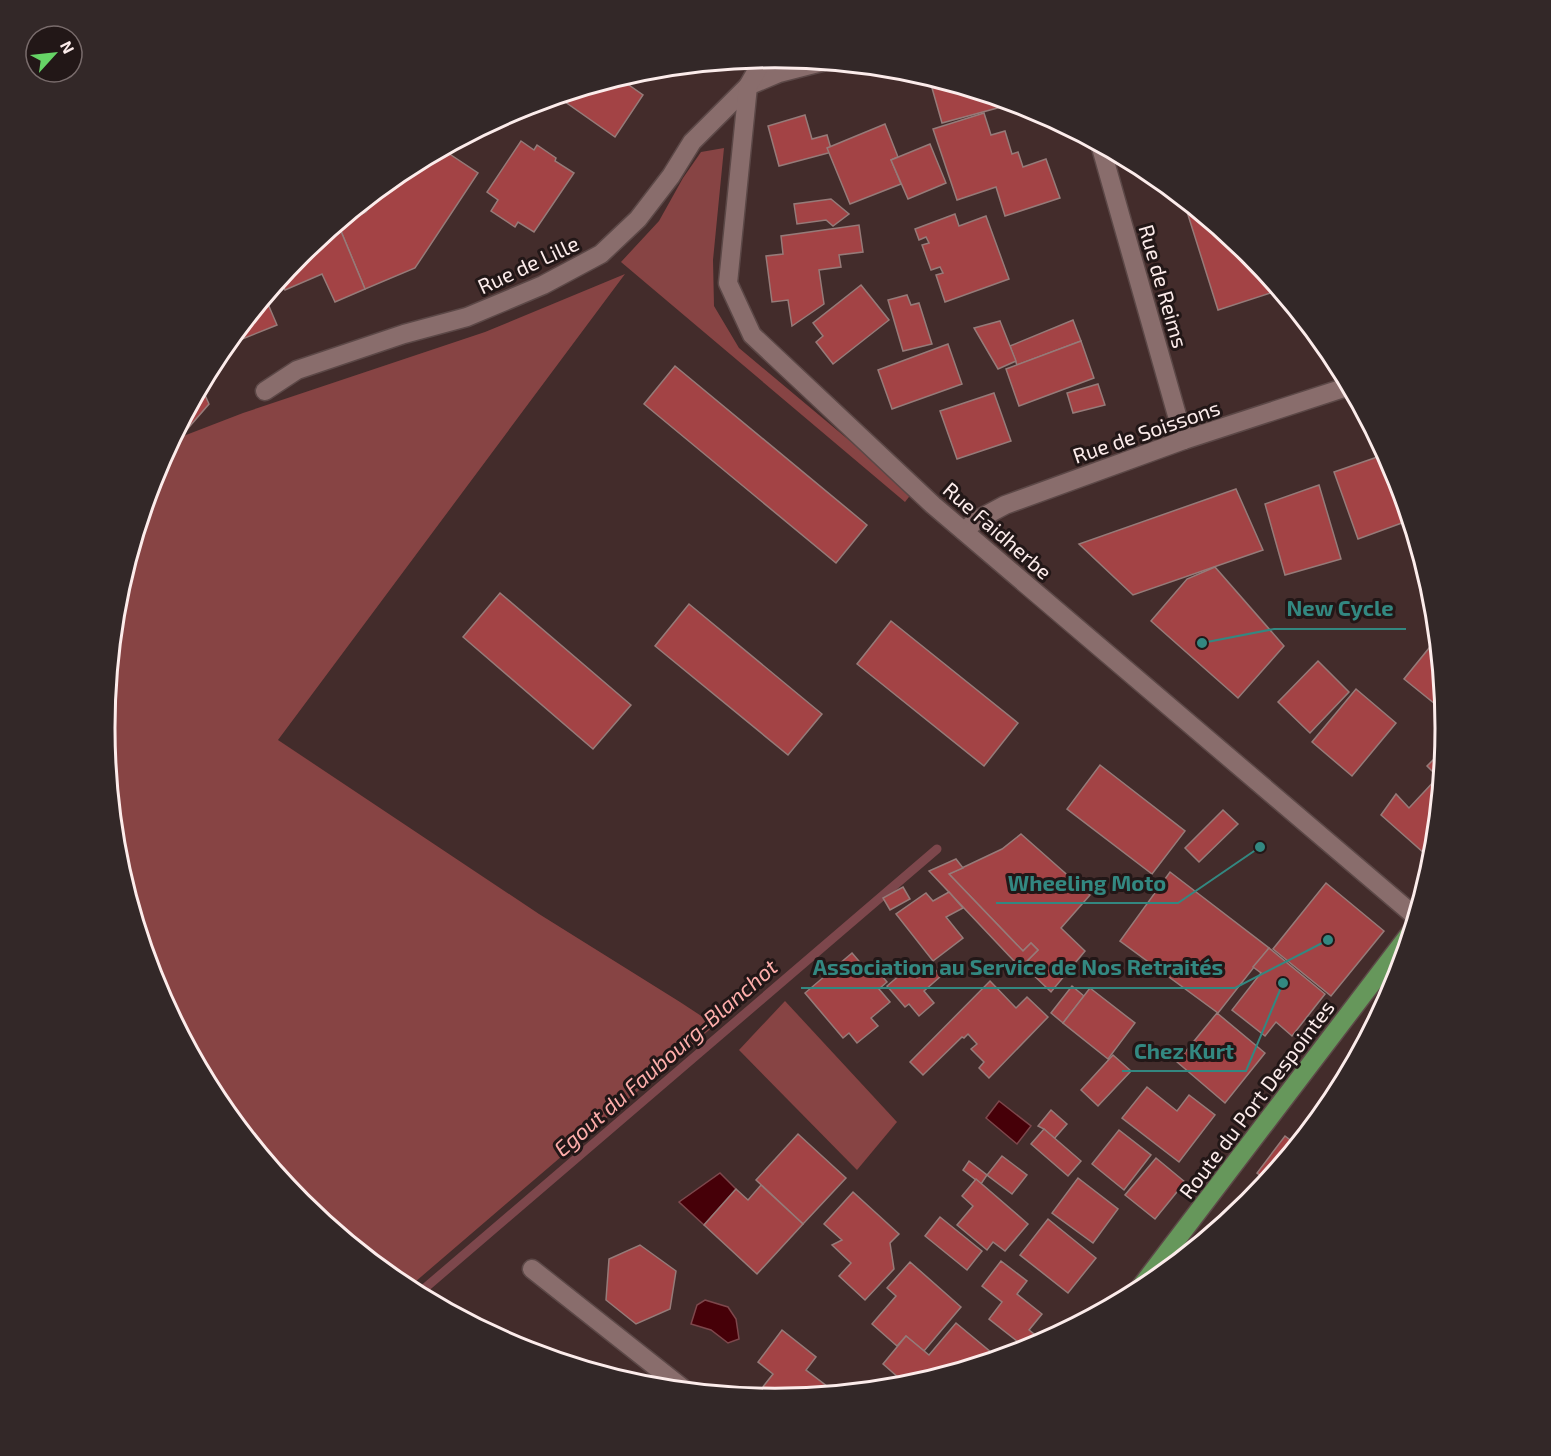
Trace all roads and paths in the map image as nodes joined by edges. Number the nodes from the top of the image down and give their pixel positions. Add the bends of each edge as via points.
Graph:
1 (758, 68) edge
2 (799, 69) edge
3 (748, 86) junction
4 (1103, 154) edge
5 (1342, 389) edge
6 (265, 391) dead end
7 (1184, 440) junction
8 (964, 531) junction
9 (1409, 911) edge
10 (1397, 952) edge
11 (1155, 1268) edge
12 (532, 1269) dead end
13 (673, 1380) edge

1 - 3 street
2 - 3 street
3 - 6 street, Rue de Lille via 692,142 638,219 601,254 543,285 467,316 297,370
3 - 8 street, Rue Faidherbe via 728,283 752,335
4 - 7 street, Rue de Reims
5 - 7 street, Rue de Soissons
7 - 8 street, Rue de Soissons via 1005,506
8 - 9 street, Rue Faidherbe
10 - 11 main road, Route du Port Despointes
12 - 13 street

